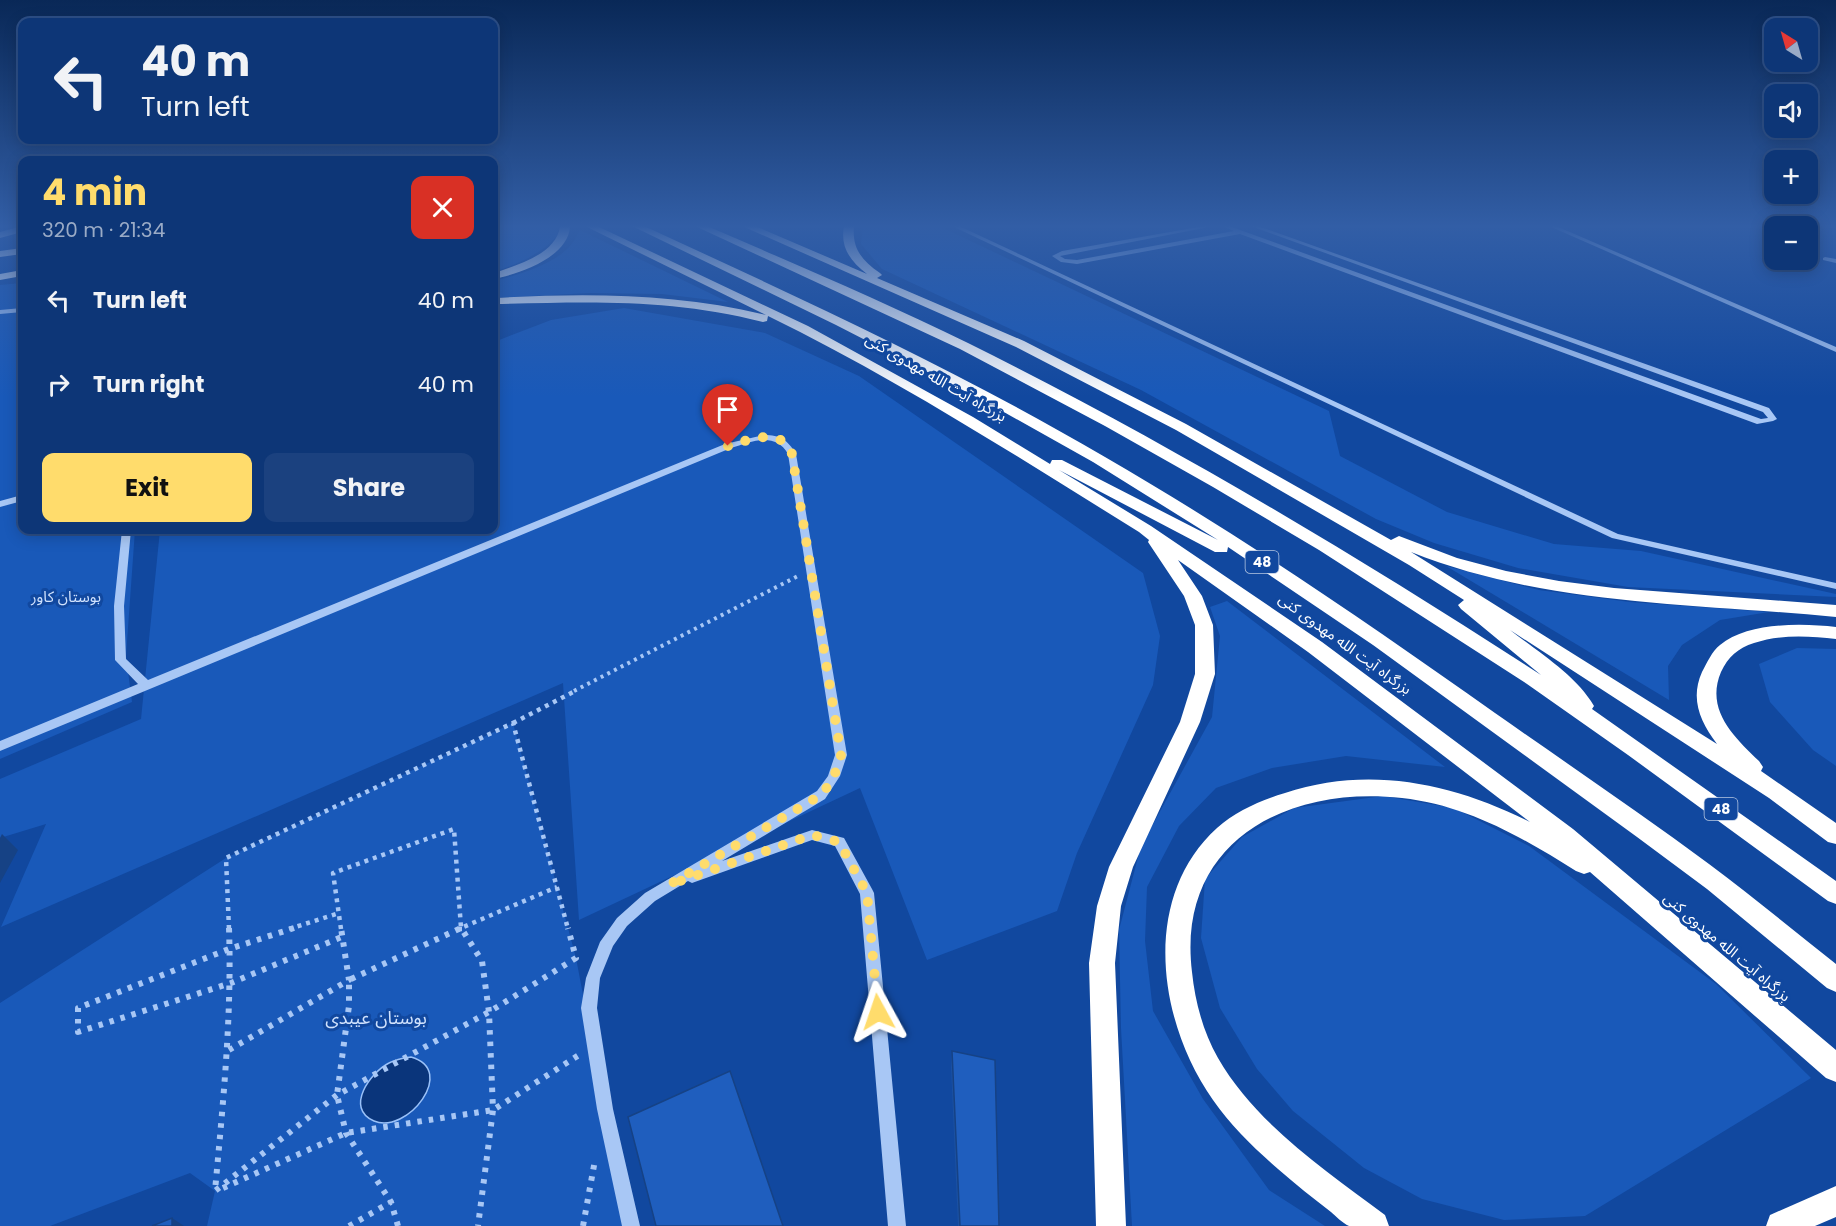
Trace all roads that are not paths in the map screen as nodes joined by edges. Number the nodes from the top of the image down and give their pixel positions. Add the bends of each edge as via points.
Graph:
1 (711, 283) edge
2 (737, 283) edge
3 (761, 283) edge
4 (827, 283) edge
5 (884, 283) edge
6 (889, 283) edge
7 (1078, 283) edge
8 (1383, 283) edge
9 (1414, 283) edge
10 (1683, 283) edge
11 (900, 290) junction
12 (498, 301) edge
13 (18, 310) edge
14 (0, 312) edge
15 (843, 326) junction
16 (804, 329) junction
17 (1836, 350) edge
18 (990, 433) junction
19 (1304, 496) junction
20 (18, 499) edge
21 (0, 504) edge
22 (1145, 529) junction
23 (126, 534) edge
24 (1415, 561) junction
25 (1836, 586) edge
26 (1314, 597) junction
27 (1836, 611) edge
28 (1836, 633) edge
29 (145, 684) junction
30 (1603, 727) junction
31 (0, 746) edge
32 (1777, 792) junction
33 (1836, 835) edge
34 (669, 885) junction
35 (1836, 894) edge
36 (1635, 897) junction
37 (1836, 980) edge
38 (1836, 1068) edge
39 (1836, 1201) edge
40 (631, 1226) edge
41 (897, 1226) edge
42 (1111, 1226) edge
43 (1374, 1226) edge
44 (1781, 1226) edge

1 - 16 highway, بزرگراه آیت الله مهدوی کنی
2 - 15 highway
3 - 15 highway, بزرگراه آیت الله مهدوی کنی / 48
4 - 30 highway, 48 via 937,333 1129,433 1257,506 1409,599
5 - 11 highway
6 - 11 highway
7 - 25 street via 1615,536
8 - 9 street via 1760,422 1773,418 1766,410
10 - 17 street
11 - 19 highway via 1102,385
12 - 16 highway via 652,300 742,312
13 - 14 street
15 - 26 highway, بزرگراه آیت الله مهدوی کنی / 48 via 1042,427 1188,514
16 - 18 highway, بزرگراه آیت الله مهدوی کنی
18 - 22 highway, بزرگراه آیت الله مهدوی کنی
18 - 26 highway via 1089,478
19 - 24 highway
19 - 27 highway via 1402,543 1455,563 1527,582 1595,592
20 - 21 street
22 - 36 highway, بزرگراه آیت الله مهدوی کنی via 1424,728 1565,836
22 - 42 highway via 1193,596 1203,625 1206,656 1205,674 1190,722 1121,867 1109,906 1102,963
23 - 29 street via 119,606 121,660
24 - 30 highway via 1561,681
24 - 32 highway
26 - 37 highway, بزرگراه آیت الله مهدوی کنی / 48 via 1359,625 1700,870
28 - 32 highway via 1794,630 1746,638 1725,651 1704,691 1709,713 1731,747
29 - 31 street
29 - 34 street via 728,446 755,438 783,440 789,446 841,755 838,769 821,795
30 - 35 highway, 48
32 - 33 highway
34 - 40 street via 622,922 607,942 590,998 605,1109
34 - 41 street via 812,835 839,842 867,893
36 - 38 highway, بزرگراه آیت الله مهدوی کنی
36 - 43 highway via 1557,847 1502,819 1462,802 1392,789 1354,787 1315,792 1276,804 1230,829 1206,857 1185,896 1178,936 1178,968 1187,1017 1208,1067 1228,1099 1300,1170
39 - 44 highway

